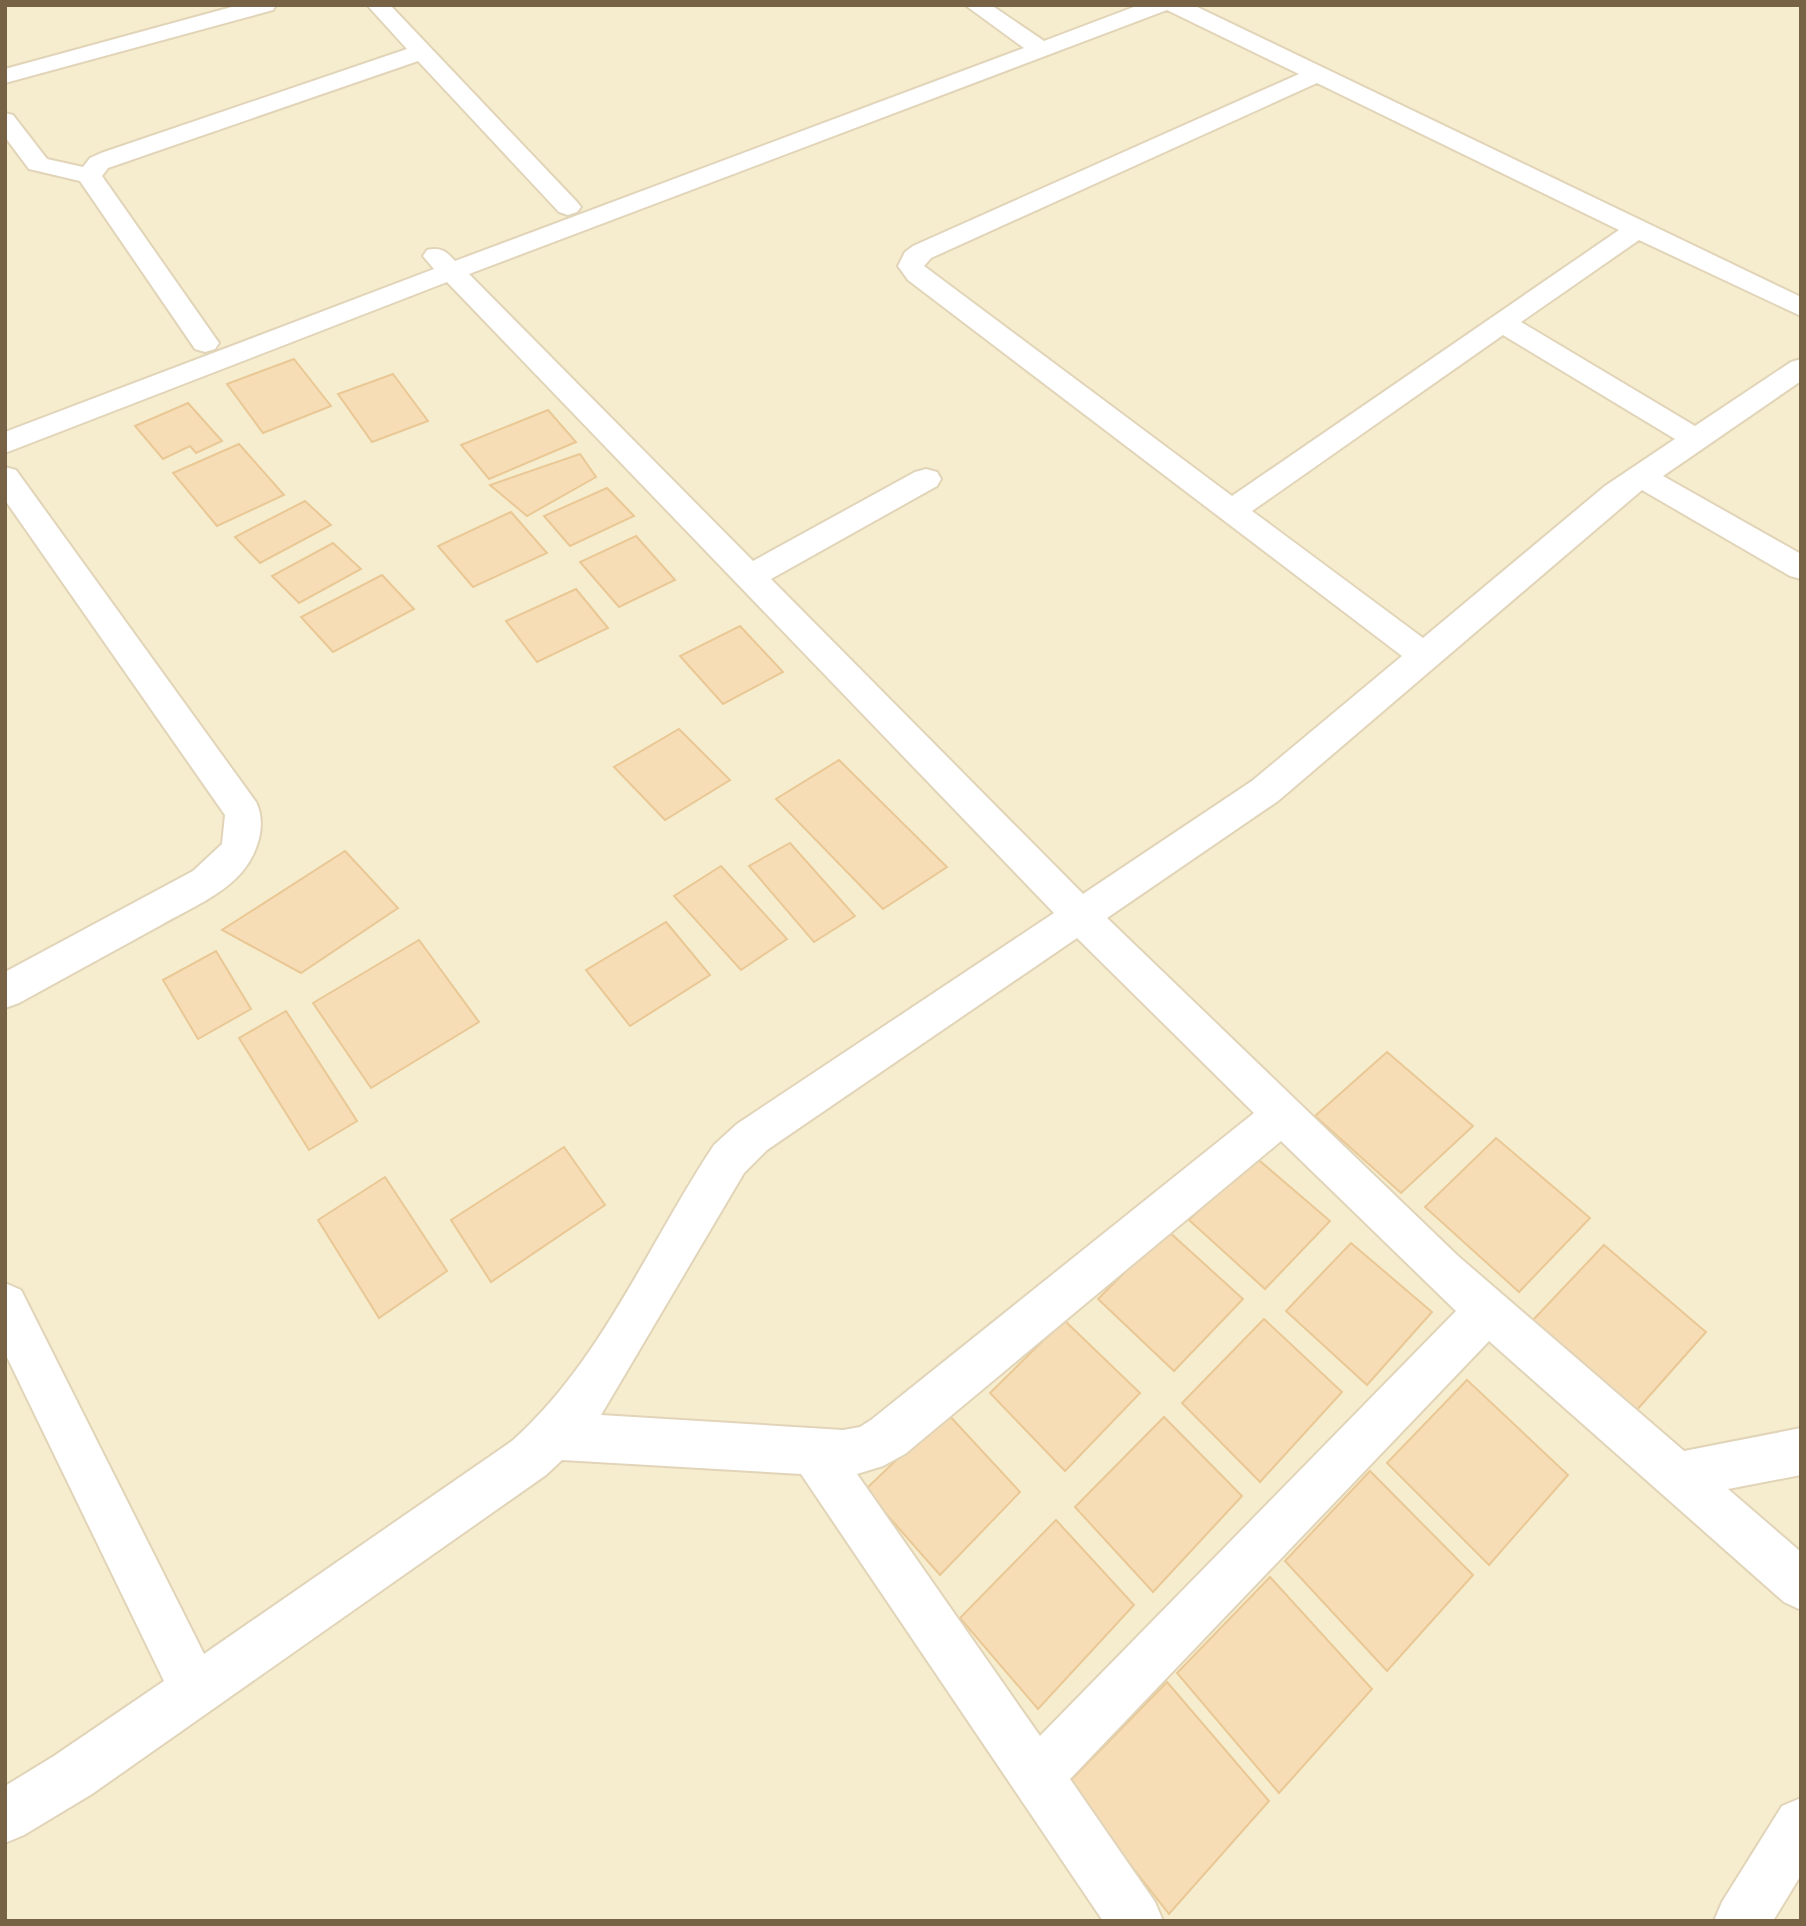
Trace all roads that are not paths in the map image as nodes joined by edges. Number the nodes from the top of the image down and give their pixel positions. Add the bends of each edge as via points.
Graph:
1 (265, 5) edge
2 (378, 5) edge
3 (976, 5) edge
4 (1103, 5) edge
5 (1160, 5) edge
6 (1175, 5) edge
7 (1031, 43) junction
8 (422, 52) junction
9 (1317, 74) junction
10 (5, 76) edge
11 (5, 120) edge
12 (89, 176) junction
13 (568, 207) junction
14 (1637, 229) junction
15 (444, 264) junction
16 (1801, 309) edge
17 (1503, 323) junction
18 (205, 343) junction
19 (1801, 368) edge
20 (5, 418) edge
21 (1696, 439) junction
22 (5, 443) edge
23 (1640, 476) junction
24 (5, 477) edge
25 (926, 479) dead end
26 (1231, 511) junction
27 (1801, 568) edge
28 (751, 576) junction
29 (1424, 656) junction
30 (1080, 916) junction
31 (5, 991) edge
32 (1283, 1114) junction
33 (1488, 1310) junction
34 (6, 1312) edge
35 (554, 1436) junction
36 (813, 1451) junction
37 (1801, 1451) edge
38 (1677, 1476) junction
39 (1801, 1585) edge
40 (195, 1690) junction
41 (1037, 1776) junction
42 (5, 1816) edge
43 (1801, 1825) edge
44 (1136, 1921) edge
45 (1741, 1921) edge

1 - 10 street
2 - 8 street
3 - 7 street
4 - 7 street
5 - 7 street
6 - 9 street
7 - 13 street
7 - 15 street
8 - 12 street via 110,158
8 - 13 street
9 - 14 street
9 - 26 street via 922,252 911,266
11 - 12 street via 38,164
12 - 18 street
13 - 15 street
14 - 16 street
14 - 17 street
15 - 18 street
15 - 22 street
15 - 28 street
17 - 21 street
17 - 26 street
18 - 20 street
19 - 21 street
21 - 23 street
23 - 27 street
23 - 29 street
24 - 31 street via 243,813 244,836 230,863 206,882
25 - 28 street
26 - 29 street
28 - 30 street
29 - 30 street via 1280,780
30 - 32 street
30 - 35 street via 752,1137 729,1159 597,1383
32 - 33 street
32 - 36 street via 888,1437 866,1449
33 - 38 street
33 - 41 street
34 - 40 street
35 - 36 street
35 - 40 street via 529,1458
36 - 41 street
37 - 38 street
38 - 39 street
40 - 42 street
41 - 44 street
43 - 45 street

